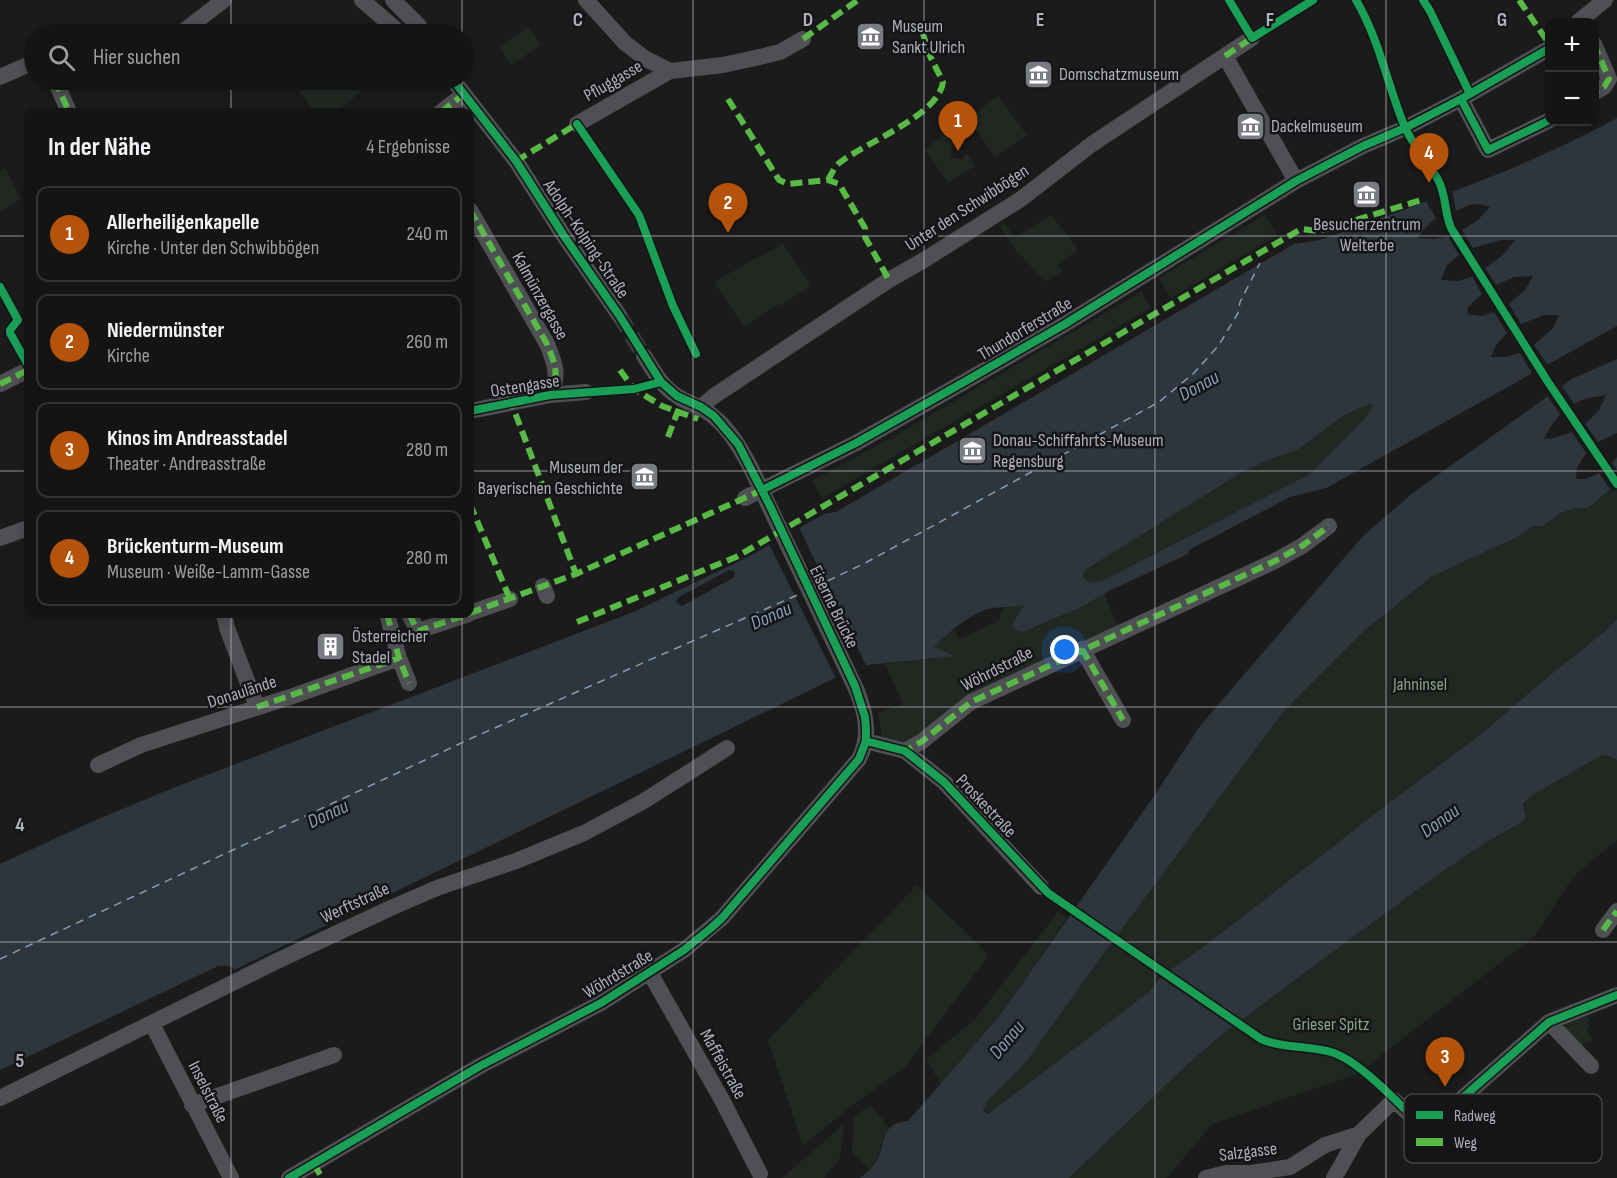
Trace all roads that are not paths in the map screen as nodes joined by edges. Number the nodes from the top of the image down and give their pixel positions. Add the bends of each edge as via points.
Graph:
1 (224, 0) edge
2 (362, 0) edge
3 (586, 0) edge
4 (1605, 0) edge
5 (400, 2) edge
6 (383, 18) junction
7 (1585, 18) edge
8 (194, 24) edge
9 (390, 24) edge
10 (416, 24) edge
11 (1252, 38) dead end
12 (803, 39) dead end
13 (1545, 51) edge
14 (1225, 56) junction
15 (1599, 56) edge
16 (24, 66) edge
17 (670, 70) junction
18 (0, 77) edge
19 (59, 90) edge
20 (461, 90) edge
21 (1599, 90) edge
22 (464, 94) junction
23 (1461, 99) junction
24 (67, 108) edge
25 (446, 108) edge
26 (1545, 122) edge
27 (577, 124) dead end
28 (1296, 181) junction
29 (474, 217) edge
30 (619, 315) tunnel mouth
31 (645, 356) tunnel mouth
32 (24, 372) edge
33 (0, 384) edge
34 (586, 392) dead end
35 (550, 396) junction
36 (701, 407) junction
37 (474, 410) edge
38 (762, 490) junction
39 (745, 498) dead end
40 (1329, 526) dead end
41 (24, 529) edge
42 (0, 538) edge
43 (510, 599) dead end
44 (474, 611) edge
45 (225, 618) edge
46 (388, 618) edge
47 (411, 618) edge
48 (456, 618) edge
49 (1082, 649) junction
50 (399, 658) junction
51 (409, 684) dead end
52 (257, 707) junction
53 (1123, 720) dead end
54 (866, 741) junction
55 (727, 748) dead end
56 (905, 751) junction
57 (98, 765) dead end
58 (1041, 887) dead end
59 (1617, 911) edge
60 (1604, 930) dead end
61 (650, 973) junction
62 (1617, 995) edge
63 (1549, 1022) junction
64 (152, 1024) junction
65 (334, 1055) dead end
66 (1591, 1066) dead end
67 (1467, 1094) edge
68 (0, 1098) edge
69 (192, 1105) junction
70 (1404, 1109) edge
71 (1359, 1134) junction
72 (318, 1171) edge
73 (760, 1174) dead end
74 (231, 1178) edge
75 (289, 1178) edge
76 (1206, 1178) edge
77 (1335, 1178) edge

1 - 8 street
2 - 6 street
3 - 17 street via 625,43
4 - 7 street
5 - 6 street
5 - 10 street
6 - 9 street
11 - 14 street, Unter den Schwibbögen
12 - 17 street via 764,56
13 - 23 street, Thundorferstraße
14 - 28 street
14 - 36 street, Unter den Schwibbögen via 1092,144 1022,199 889,280
15 - 21 street via 1609,79
16 - 18 street
17 - 27 street, Pfluggasse
19 - 24 street
20 - 22 street, Adolph-Kolping-Straße
22 - 25 street
22 - 30 street, Adolph-Kolping-Straße via 529,180
23 - 26 street via 1488,150
23 - 28 street, Thundorferstraße
28 - 38 street, Thundorferstraße via 1065,324 856,443
29 - 35 street, Kalmünzergasse via 547,344 557,376
31 - 36 street, Eiserne Brücke via 661,382 677,396
32 - 33 street
34 - 35 street, Ostengasse
35 - 37 street, Ostengasse
36 - 38 street, Eiserne Brücke via 733,438
38 - 39 street, Thundorferstraße
38 - 54 street, Eiserne Brücke via 853,682 865,717
40 - 49 street, Wöhrdstraße via 1275,561
41 - 42 street
43 - 44 street
45 - 52 street
46 - 50 street
47 - 48 street via 418,632
49 - 53 street
49 - 56 street, Wöhrdstraße via 971,702
50 - 51 street
50 - 52 street, Donaulände
52 - 57 street, Donaulände via 141,745
54 - 56 street
54 - 61 street, Wöhrdstraße via 859,759 722,918
55 - 64 street, Werftstraße via 644,801 584,833 393,907
56 - 58 street, Proskestraße via 944,782
59 - 60 street
61 - 72 street, Wöhrdstraße via 601,1004 480,1066
61 - 73 street, Maffeistraße
62 - 63 street
63 - 66 street
63 - 67 street
64 - 68 street, Werftstraße
64 - 69 street, Inselstraße
65 - 69 street
69 - 74 street, Inselstraße
70 - 71 street via 1394,1100
71 - 76 street, Salzgasse via 1325,1145 1290,1167
71 - 77 street
72 - 75 street, Wöhrdstraße

